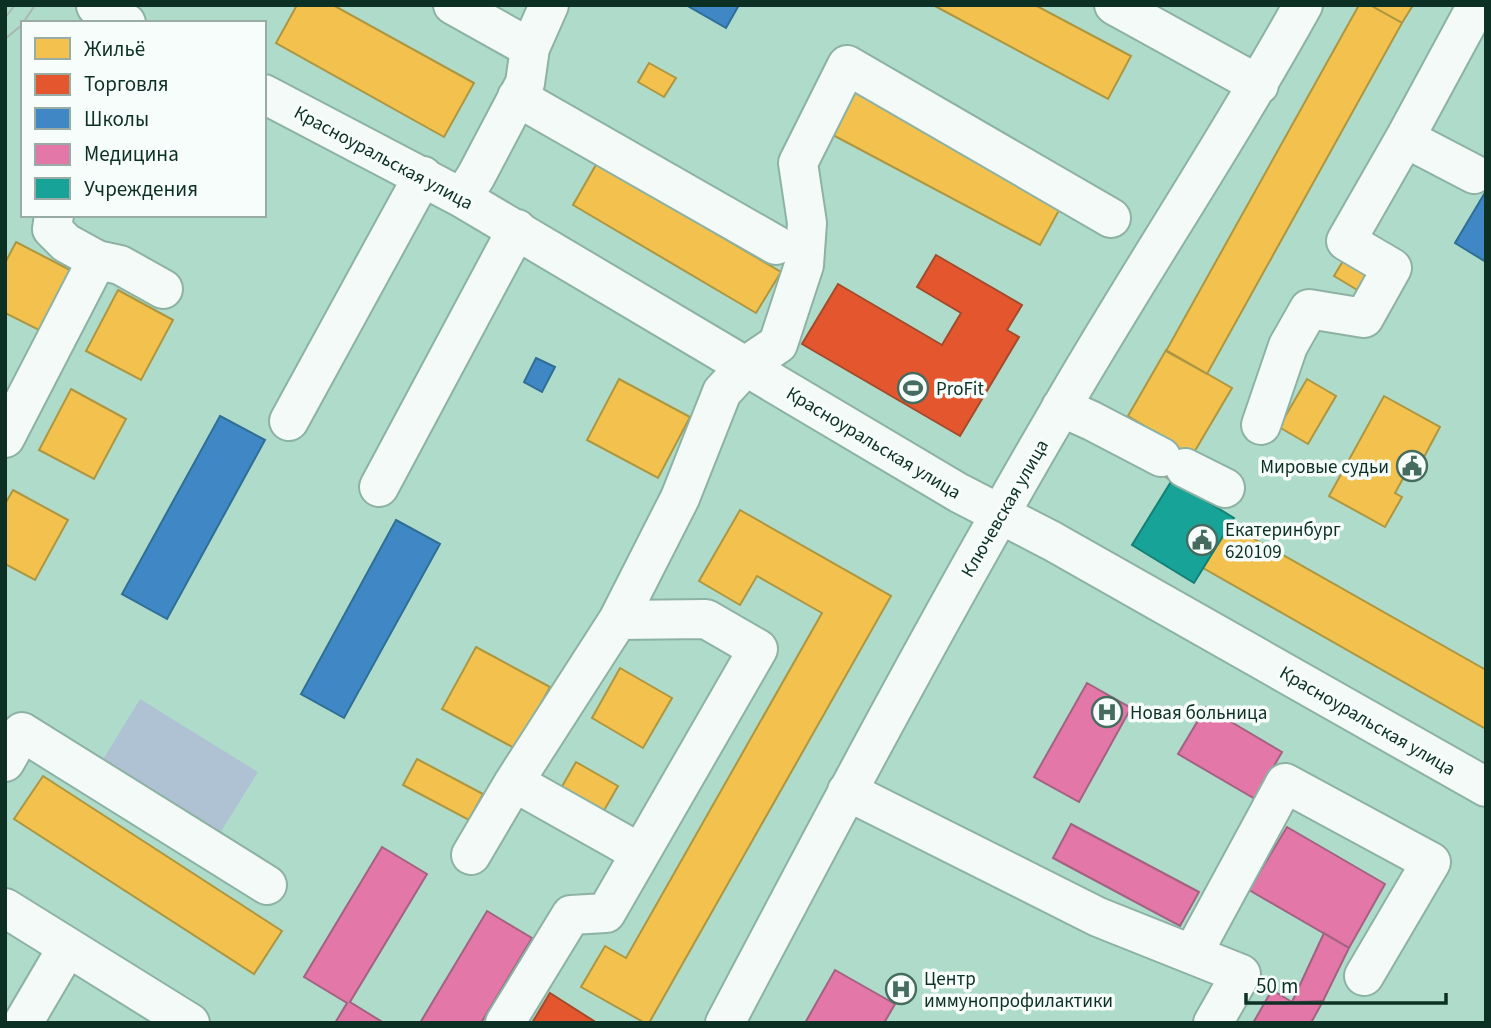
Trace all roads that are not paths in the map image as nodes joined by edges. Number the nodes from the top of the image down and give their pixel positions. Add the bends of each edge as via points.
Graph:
1 (453, 5) edge
2 (549, 5) edge
3 (1114, 5) edge
4 (1303, 5) edge
5 (1477, 5) edge
6 (96, 6) edge
7 (122, 21) edge
8 (530, 48) junction
9 (1259, 85) junction
10 (266, 95) edge
11 (517, 97) junction
12 (1405, 138) junction
13 (1474, 174) dead end
14 (423, 176) junction
15 (462, 198) junction
16 (54, 217) edge
17 (1111, 218) dead end
18 (517, 229) junction
19 (776, 245) dead end
20 (97, 260) junction
21 (163, 289) dead end
22 (747, 365) junction
23 (1061, 407) junction
24 (289, 421) dead end
25 (1261, 425) dead end
26 (5, 438) edge
27 (379, 487) dead end
28 (1225, 488) dead end
29 (999, 515) junction
30 (618, 620) junction
31 (5, 762) edge
32 (514, 782) junction
33 (1486, 787) edge
34 (847, 791) junction
35 (640, 853) junction
36 (471, 855) dead end
37 (267, 885) dead end
38 (5, 908) edge
39 (67, 948) junction
40 (1193, 953) junction
41 (1364, 976) dead end
42 (23, 1023) edge
43 (190, 1023) edge
44 (505, 1023) edge
45 (725, 1023) edge
46 (1213, 1023) edge

1 - 8 street
2 - 8 street
3 - 9 street
4 - 9 street, Ключевская улица
5 - 12 street
6 - 7 street
8 - 11 street via 525,82
9 - 23 street, Ключевская улица
10 - 14 street, Красноуральская улица
11 - 15 street
11 - 19 street
12 - 13 street
12 - 25 street via 1346,241 1392,268 1364,318 1309,309 1288,346
14 - 15 street, Красноуральская улица
14 - 24 street
15 - 18 street, Красноуральская улица
16 - 20 street via 52,229 66,243
17 - 22 street via 847,65 798,163 807,223 804,265 778,344
18 - 22 street, Красноуральская улица
18 - 27 street
20 - 21 street via 120,265
20 - 26 street
22 - 29 street, Красноуральская улица
22 - 30 street via 722,392 680,498
23 - 28 street
23 - 29 street, Ключевская улица
29 - 33 street, Красноуральская улица
29 - 34 street, Ключевская улица
30 - 32 street
30 - 35 street via 706,619 758,649
31 - 37 street via 22,732
32 - 35 street
32 - 36 street
34 - 40 street via 1098,917
34 - 45 street, Ключевская улица
35 - 44 street via 606,913 571,915
38 - 39 street
39 - 42 street
39 - 43 street
40 - 41 street via 1285,783 1430,862
40 - 46 street via 1241,974

